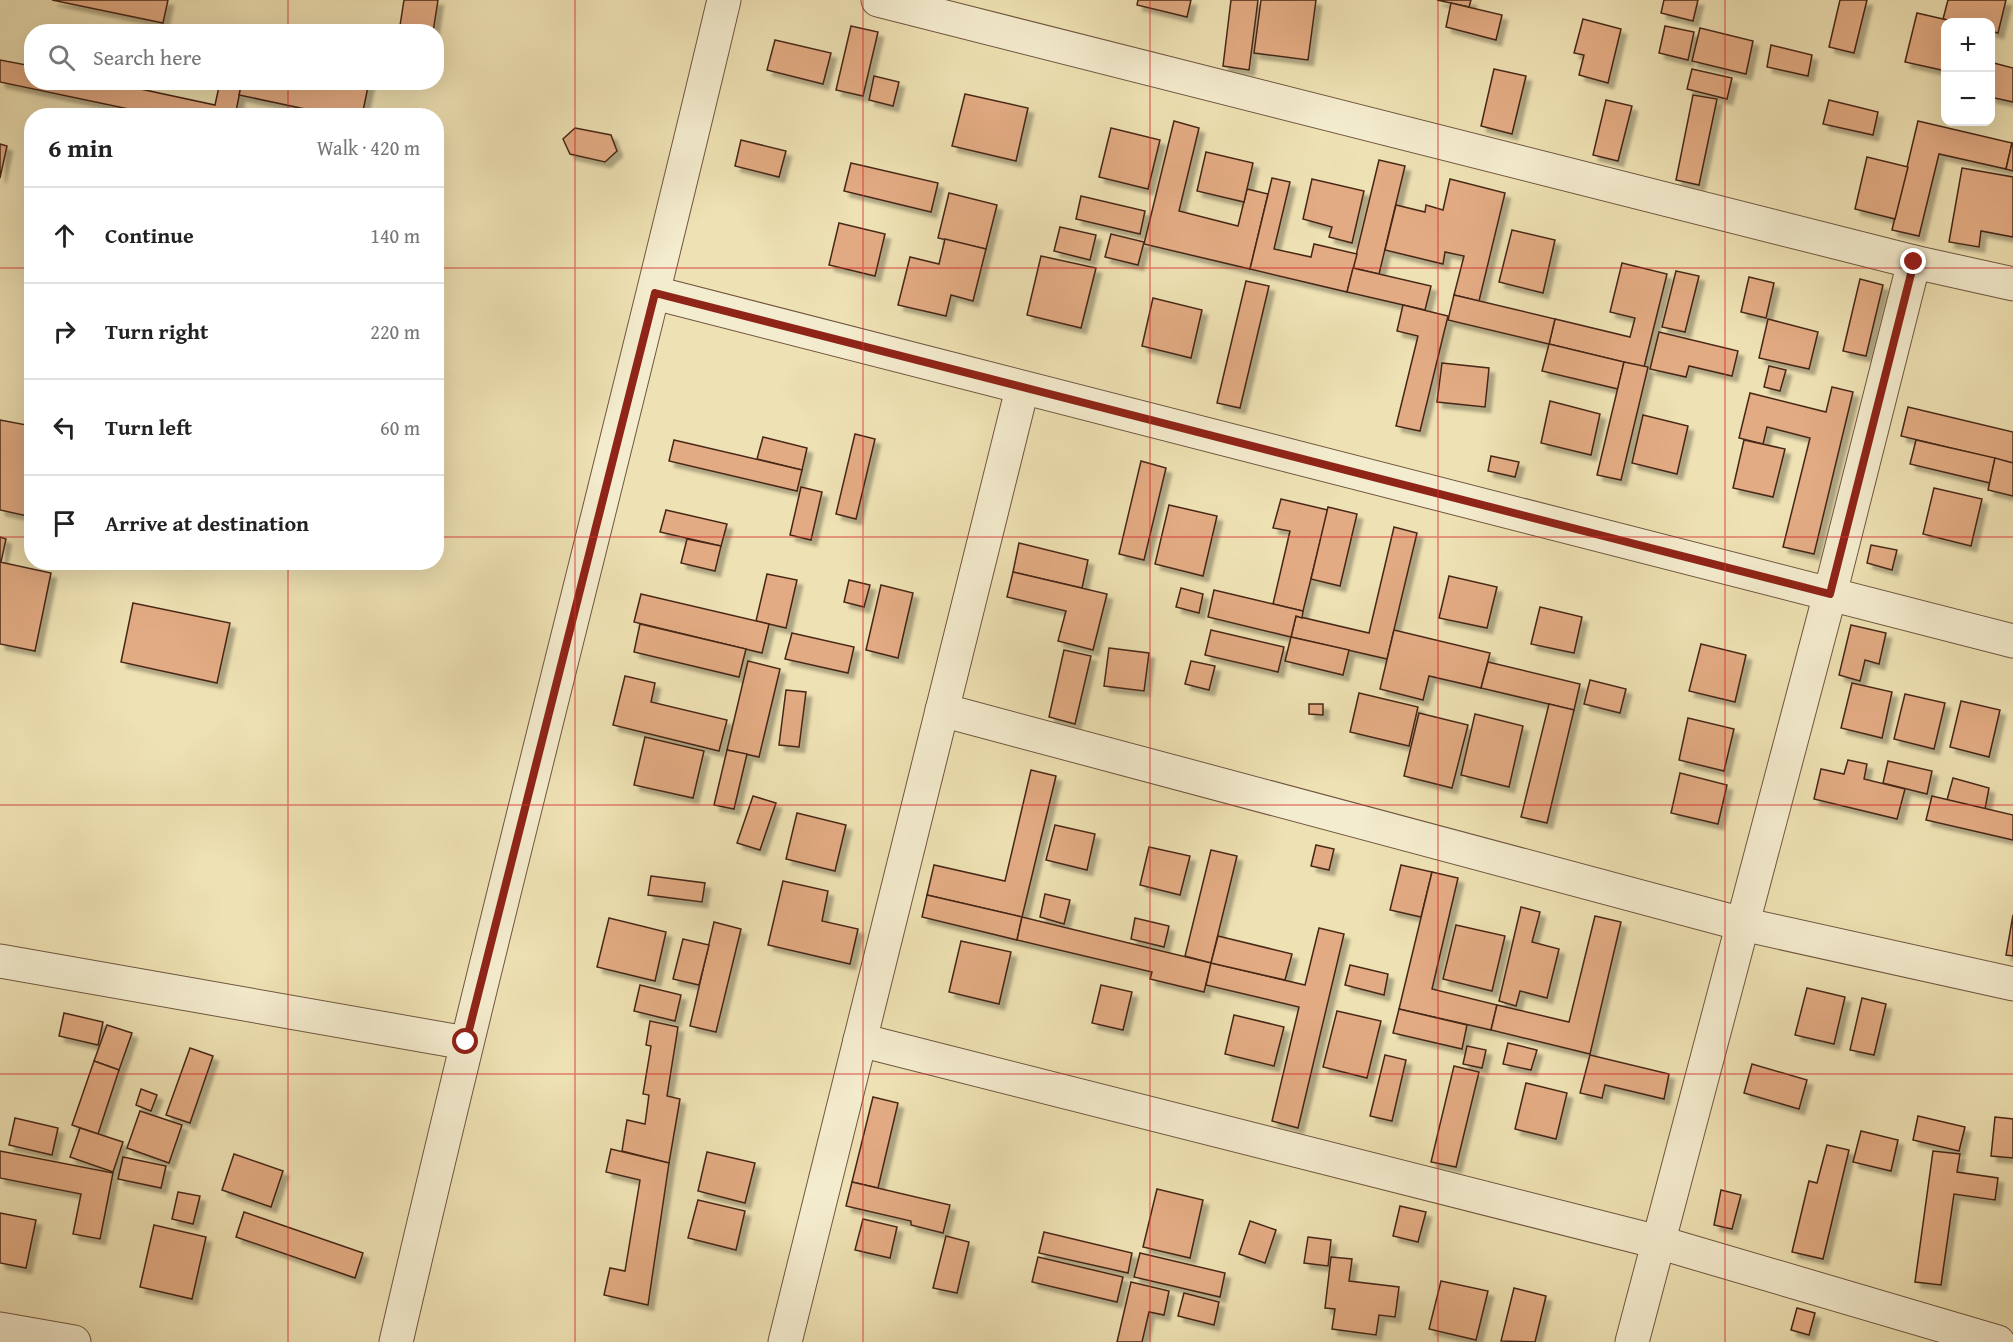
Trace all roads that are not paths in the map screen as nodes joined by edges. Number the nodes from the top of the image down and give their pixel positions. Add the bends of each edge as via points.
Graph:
1 (724, 0) edge
2 (878, 0) edge
3 (1914, 262) junction
4 (2013, 284) edge
5 (655, 293) junction
6 (1022, 389) junction
7 (1830, 594) junction
8 (2013, 641) edge
9 (942, 710) junction
10 (1742, 924) junction
11 (0, 961) edge
12 (2013, 984) edge
13 (860, 1040) junction
14 (466, 1042) junction
15 (1658, 1242) junction
16 (0, 1329) edge
17 (74, 1342) edge
18 (396, 1342) edge
19 (785, 1342) edge
20 (1632, 1342) edge
21 (1998, 1342) edge

1 - 5 street
2 - 3 street
3 - 4 street
3 - 7 street
5 - 6 street
5 - 14 street
6 - 7 street
6 - 9 street
7 - 8 street
7 - 10 street
9 - 10 street
9 - 13 street
10 - 12 street
10 - 15 street
11 - 14 street
13 - 15 street
13 - 19 street
14 - 18 street
15 - 20 street
15 - 21 street
16 - 17 street

